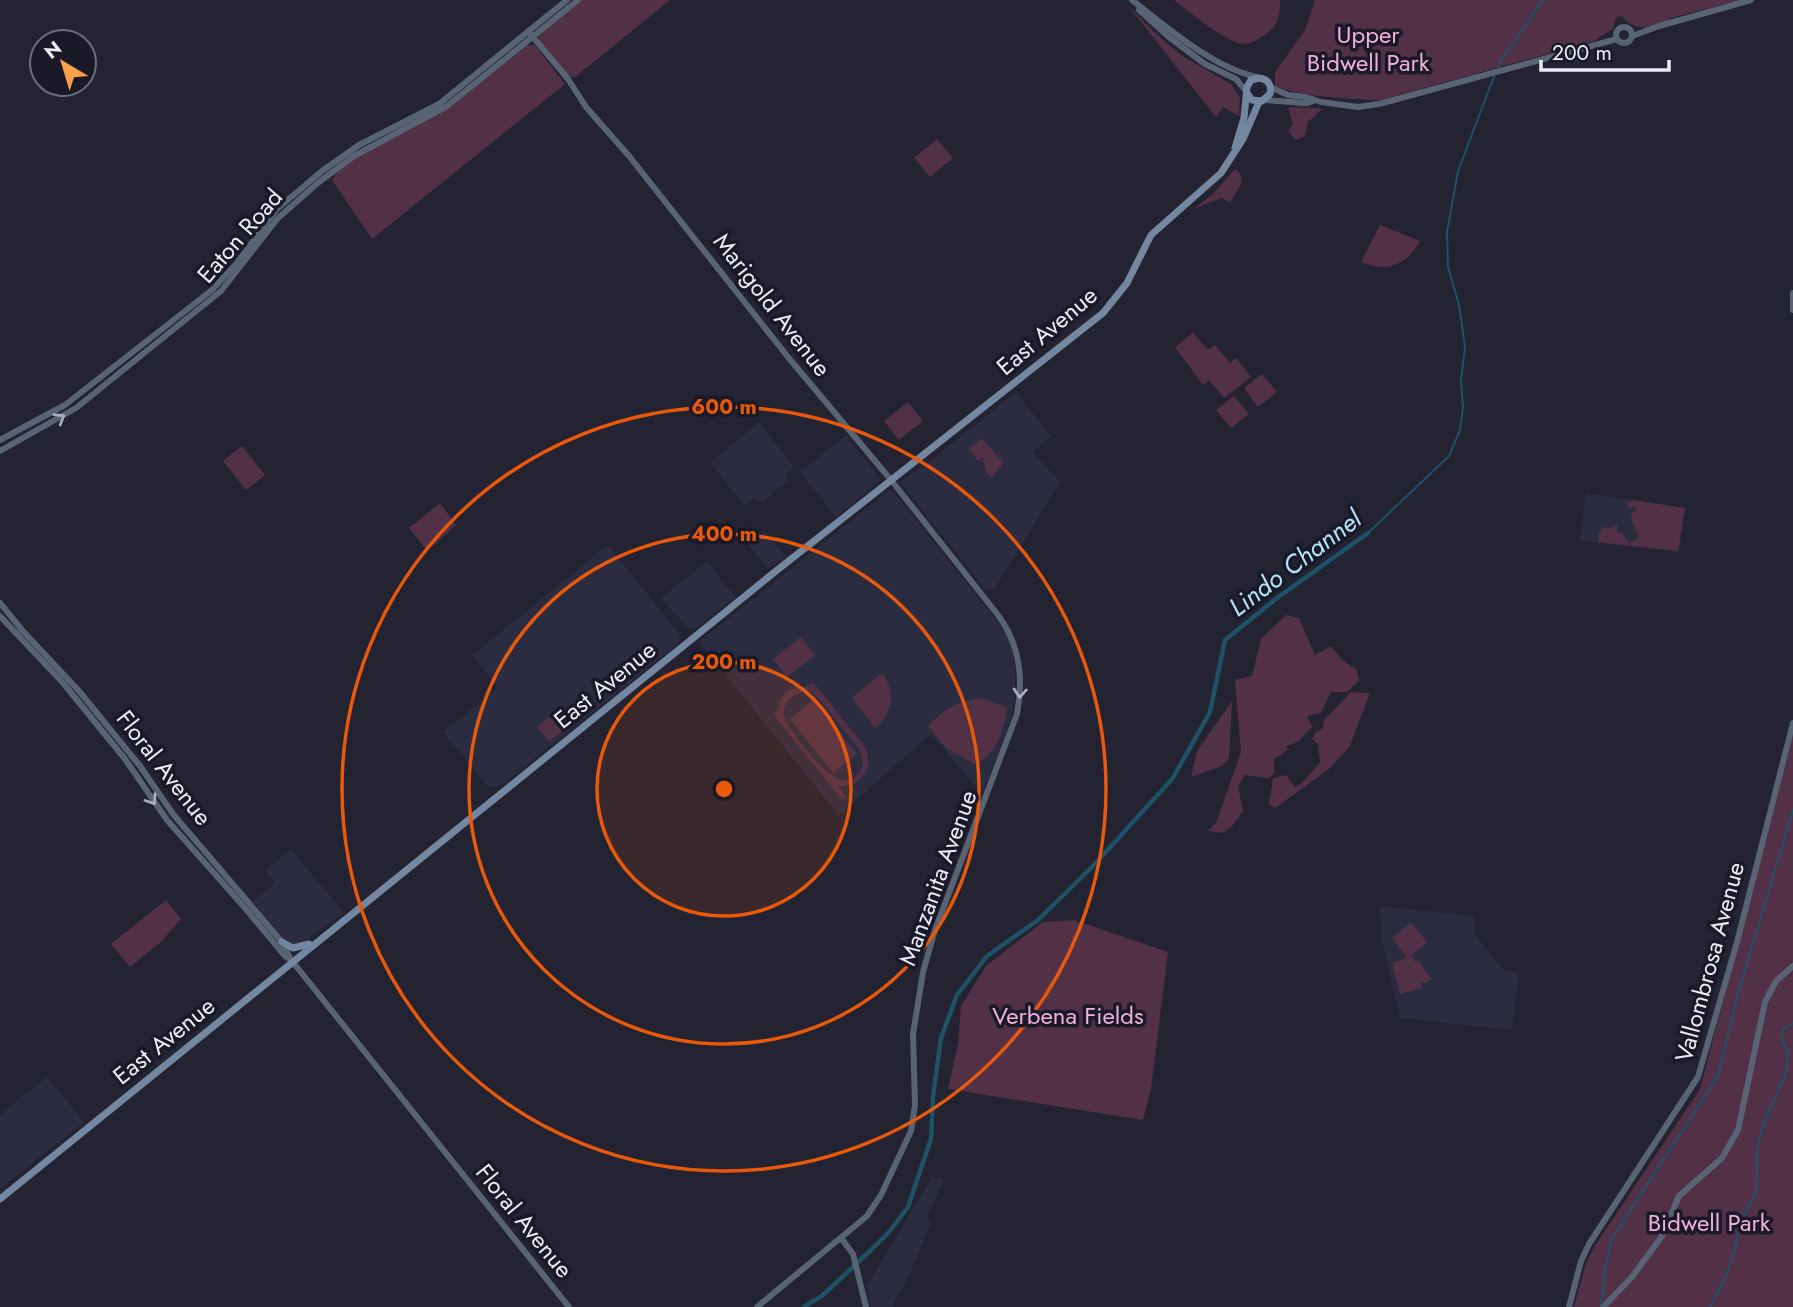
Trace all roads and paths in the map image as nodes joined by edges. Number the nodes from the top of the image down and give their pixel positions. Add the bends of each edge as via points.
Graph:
1 (567, 0) edge
2 (578, 0) edge
3 (1751, 0) edge
4 (1630, 33) junction
5 (531, 34) junction
6 (1617, 36) junction
7 (1259, 78) junction
8 (1270, 87) junction
9 (1247, 92) junction
10 (1261, 101) junction
11 (1313, 101) junction
12 (1235, 148) junction
13 (1793, 293) edge
14 (1793, 310) edge
15 (0, 440) edge
16 (0, 450) edge
17 (891, 480) junction
18 (0, 603) edge
19 (0, 616) edge
20 (1018, 655) joint
21 (1793, 723) edge
22 (317, 942) junction
23 (282, 943) junction
24 (292, 961) junction
25 (1793, 966) edge
26 (0, 1199) edge
27 (841, 1238) junction
28 (569, 1307) edge
29 (757, 1307) edge
30 (866, 1307) edge
31 (1569, 1307) edge
32 (1603, 1307) edge

1 - 5 street, Eaton Road
2 - 5 street, Eaton Road
3 - 4 street
4 - 6 street via 1622,28
4 - 6 street via 1625,43
5 - 15 street, Eaton Road via 439,104 359,145 322,171 277,209 212,289 65,405
16 -> 5 street, Eaton Road via 76,408 200,308 230,281 278,218 319,182 354,156 433,116
5 - 17 street, Marigold Avenue via 796,368
6 - 11 street via 1379,104 1358,107
7 - 8 main road
7 - 9 main road via 1251,80
7 - 9 street via 1217,62 1132,0 1151,23 1205,64 1236,79
8 - 10 main road via 1270,94
8 - 11 street
9 - 10 main road via 1252,100
9 - 12 main road, East Avenue
10 - 11 street
10 - 12 main road, East Avenue
12 - 17 main road, East Avenue via 1214,181 1151,235 1121,293 1103,313
13 - 14 street
17 - 20 street, Marigold Avenue via 1006,627
17 - 22 main road, East Avenue
18 - 23 street, Floral Avenue via 79,691 173,814
19 -> 24 street, Floral Avenue via 125,759 179,835
20 -> 27 street, Manzanita Avenue via 1020,701 1012,730 923,972 912,1034 915,1105 911,1130 874,1206
21 - 31 street, Vallombrosa Avenue via 1698,1077 1589,1244
22 - 23 main road via 293,948
22 - 24 main road, East Avenue
23 - 24 street, Floral Avenue
24 - 26 main road, East Avenue
24 - 28 street, Floral Avenue
25 - 32 street via 1776,981 1765,1002 1738,1130 1722,1158 1679,1196 1662,1236
27 - 29 street, Manzanita Avenue
27 - 30 street via 853,1254

